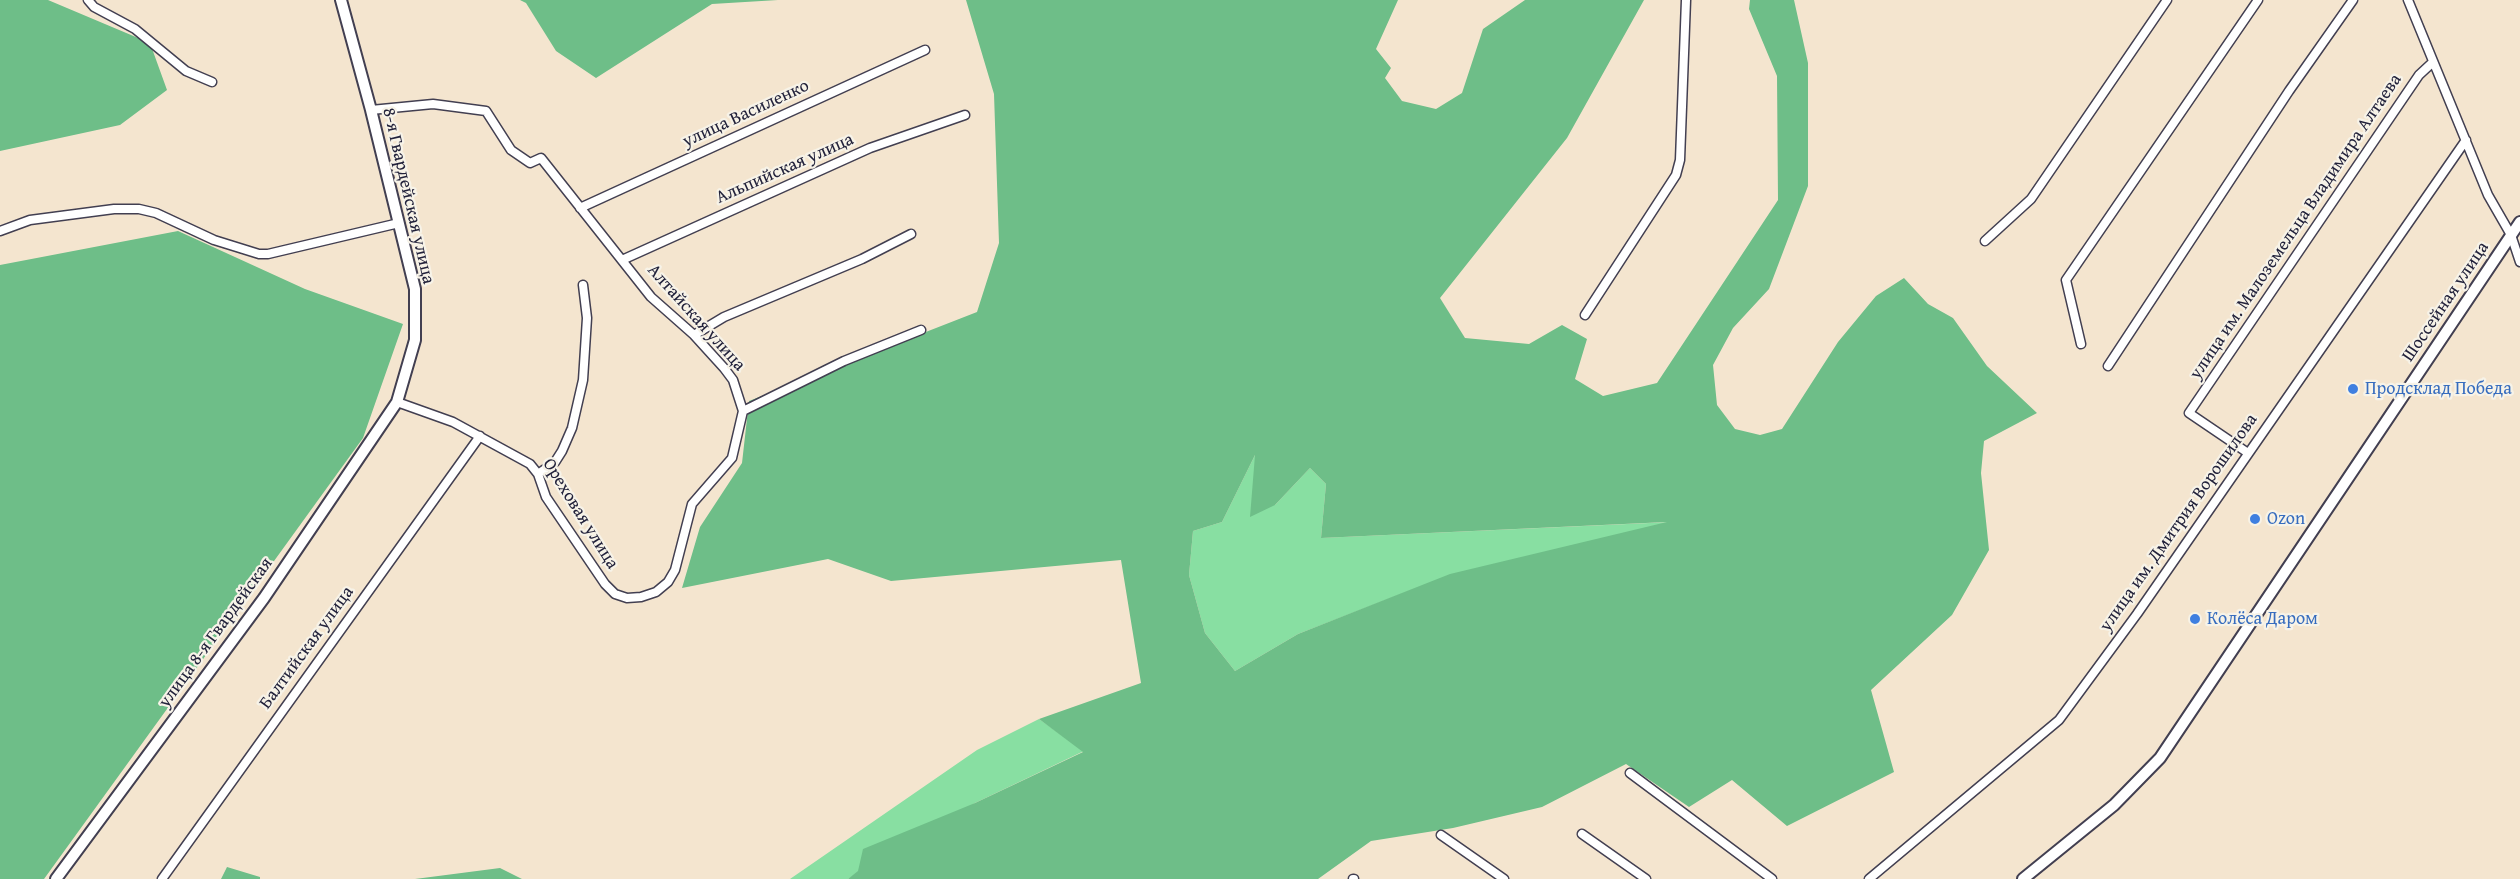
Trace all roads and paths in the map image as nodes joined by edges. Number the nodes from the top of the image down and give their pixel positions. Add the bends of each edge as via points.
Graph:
1 (88, 0) edge
2 (341, 0) edge
3 (1686, 0) edge
4 (2167, 0) edge
5 (2258, 0) edge
6 (2353, 0) edge
7 (2408, 0) edge
8 (925, 50) dead end
9 (2433, 62) junction
10 (212, 82) dead end
11 (371, 110) junction
12 (965, 115) dead end
13 (2466, 140) junction
14 (580, 208) junction
15 (2520, 222) edge
16 (399, 223) junction
17 (0, 231) edge
18 (911, 234) dead end
19 (2511, 235) junction
20 (1985, 241) dead end
21 (622, 260) junction
22 (2520, 262) edge
23 (583, 285) dead end
24 (1585, 315) dead end
25 (921, 330) dead end
26 (694, 335) junction
27 (2081, 344) dead end
28 (2108, 366) dead end
29 (397, 402) junction
30 (743, 411) junction
31 (480, 436) junction
32 (2248, 453) junction
33 (538, 474) junction
34 (1630, 773) dead end
35 (1582, 834) dead end
36 (1442, 835) dead end
37 (56, 879) edge
38 (162, 879) edge
39 (1504, 879) edge
40 (1646, 879) edge
41 (1772, 879) edge
42 (1869, 879) edge
43 (2023, 879) edge

1 - 10 street via 135,28 186,71
2 - 11 street, 8-я Гвардейская улица
3 - 24 street via 1680,160 1676,175
4 - 20 street via 2031,199
5 - 27 street via 2066,280
6 - 28 street
7 - 9 street
8 - 14 street, улица Василенко
9 - 13 street
9 - 32 street, улица им. Малоземельца Владимира Алтаева via 2419,75 2189,413
11 - 14 street, Алтайская улица via 433,104 486,111 511,150 530,163 541,158
11 - 16 street, 8-я Гвардейская улица
12 - 21 street, Альпийская улица via 870,148
13 - 19 street via 2488,195
13 - 32 street, улица им. Дмитрия Ворошилова
14 - 21 street, Алтайская улица
15 - 19 street, Шоссейная улица
16 - 17 street via 268,254 214,240 139,209 30,220
16 - 29 street, 8-я Гвардейская улица via 417,312 415,339
18 - 26 street via 724,317
19 - 22 street
19 - 43 street, Шоссейная улица via 2160,758 2114,805
21 - 26 street, Алтайская улица via 658,304
23 - 33 street via 587,344 581,390 562,451 555,462
25 - 30 street
26 - 30 street, Алтайская улица via 733,380
29 - 31 street, Ореховая улица
29 - 37 street, улица 8-я Гвардейская via 264,598
30 - 33 street, Ореховая улица via 732,458 692,504 675,570 656,592 641,597 627,598 605,585 546,497
31 - 33 street, Ореховая улица via 519,457
31 - 38 street, Балтийская улица
32 - 42 street, улица им. Дмитрия Ворошилова via 2059,720
34 - 41 street
35 - 40 street
36 - 39 street

